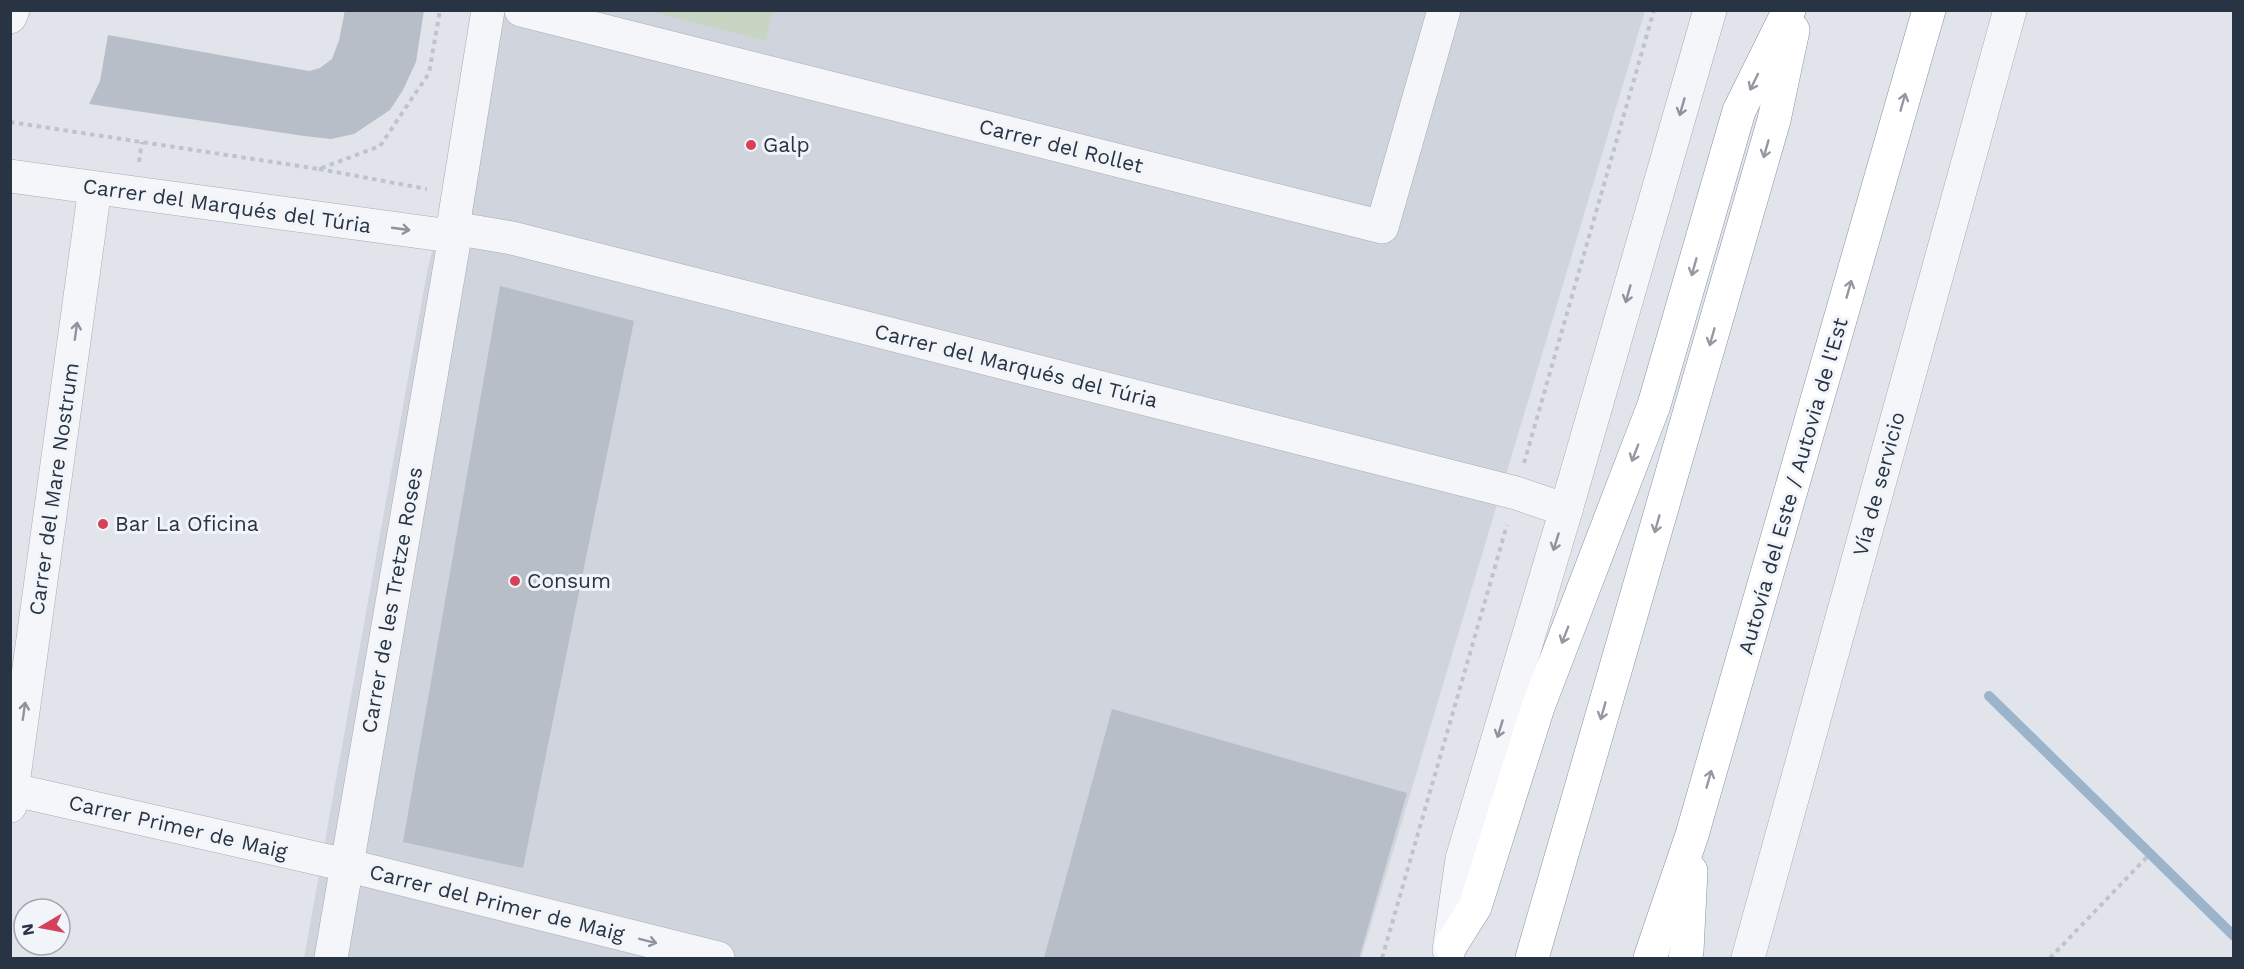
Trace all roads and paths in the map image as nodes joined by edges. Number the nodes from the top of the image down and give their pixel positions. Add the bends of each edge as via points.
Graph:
1 (13, 10) edge
2 (440, 10) edge
3 (488, 10) edge
4 (521, 10) edge
5 (1444, 10) edge
6 (1710, 10) edge
7 (1789, 10) edge
8 (1797, 10) edge
9 (1929, 10) edge
10 (2010, 10) edge
11 (10, 17) edge
12 (10, 122) edge
13 (319, 169) junction
14 (10, 176) edge
15 (95, 188) junction
16 (455, 225) junction
17 (1566, 510) junction
18 (12, 795) edge
19 (1692, 836) junction
20 (2147, 857) dead end
21 (346, 865) junction
22 (1449, 952) edge
23 (331, 958) edge
24 (718, 958) edge
25 (1532, 958) edge
26 (1650, 958) edge
27 (1685, 958) edge
28 (1748, 958) edge
29 (2050, 958) edge

1 - 11 street
2 - 13 path via 429,73 380,146
3 - 16 street, Carrer de les Tretze Roses
4 - 5 street, Carrer del Rollet via 1382,227
6 -> 17 street
7 -> 22 highway via 1739,111 1654,405 1538,707 1475,907
8 -> 25 highway via 1774,120
19 -> 9 highway, Autovía del Este / Autovia de l'Est
10 - 28 street, Vía de servicio
12 - 13 path
13 - 16 path
14 - 15 street, Carrer del Marqués del Túria
15 -> 16 street, Carrer del Marqués del Túria
18 -> 15 street, Carrer del Mare Nostrum
16 - 17 street, Carrer del Marqués del Túria via 1493,487
16 - 21 street, Carrer de les Tretze Roses
17 -> 22 street via 1462,859
18 - 21 street, Carrer Primer de Maig
19 - 26 highway, Autovía del Este / Autovia de l'Est
19 - 27 highway
20 - 29 path
21 - 23 street, Carrer de les Tretze Roses
21 -> 24 street, Carrer del Primer de Maig

